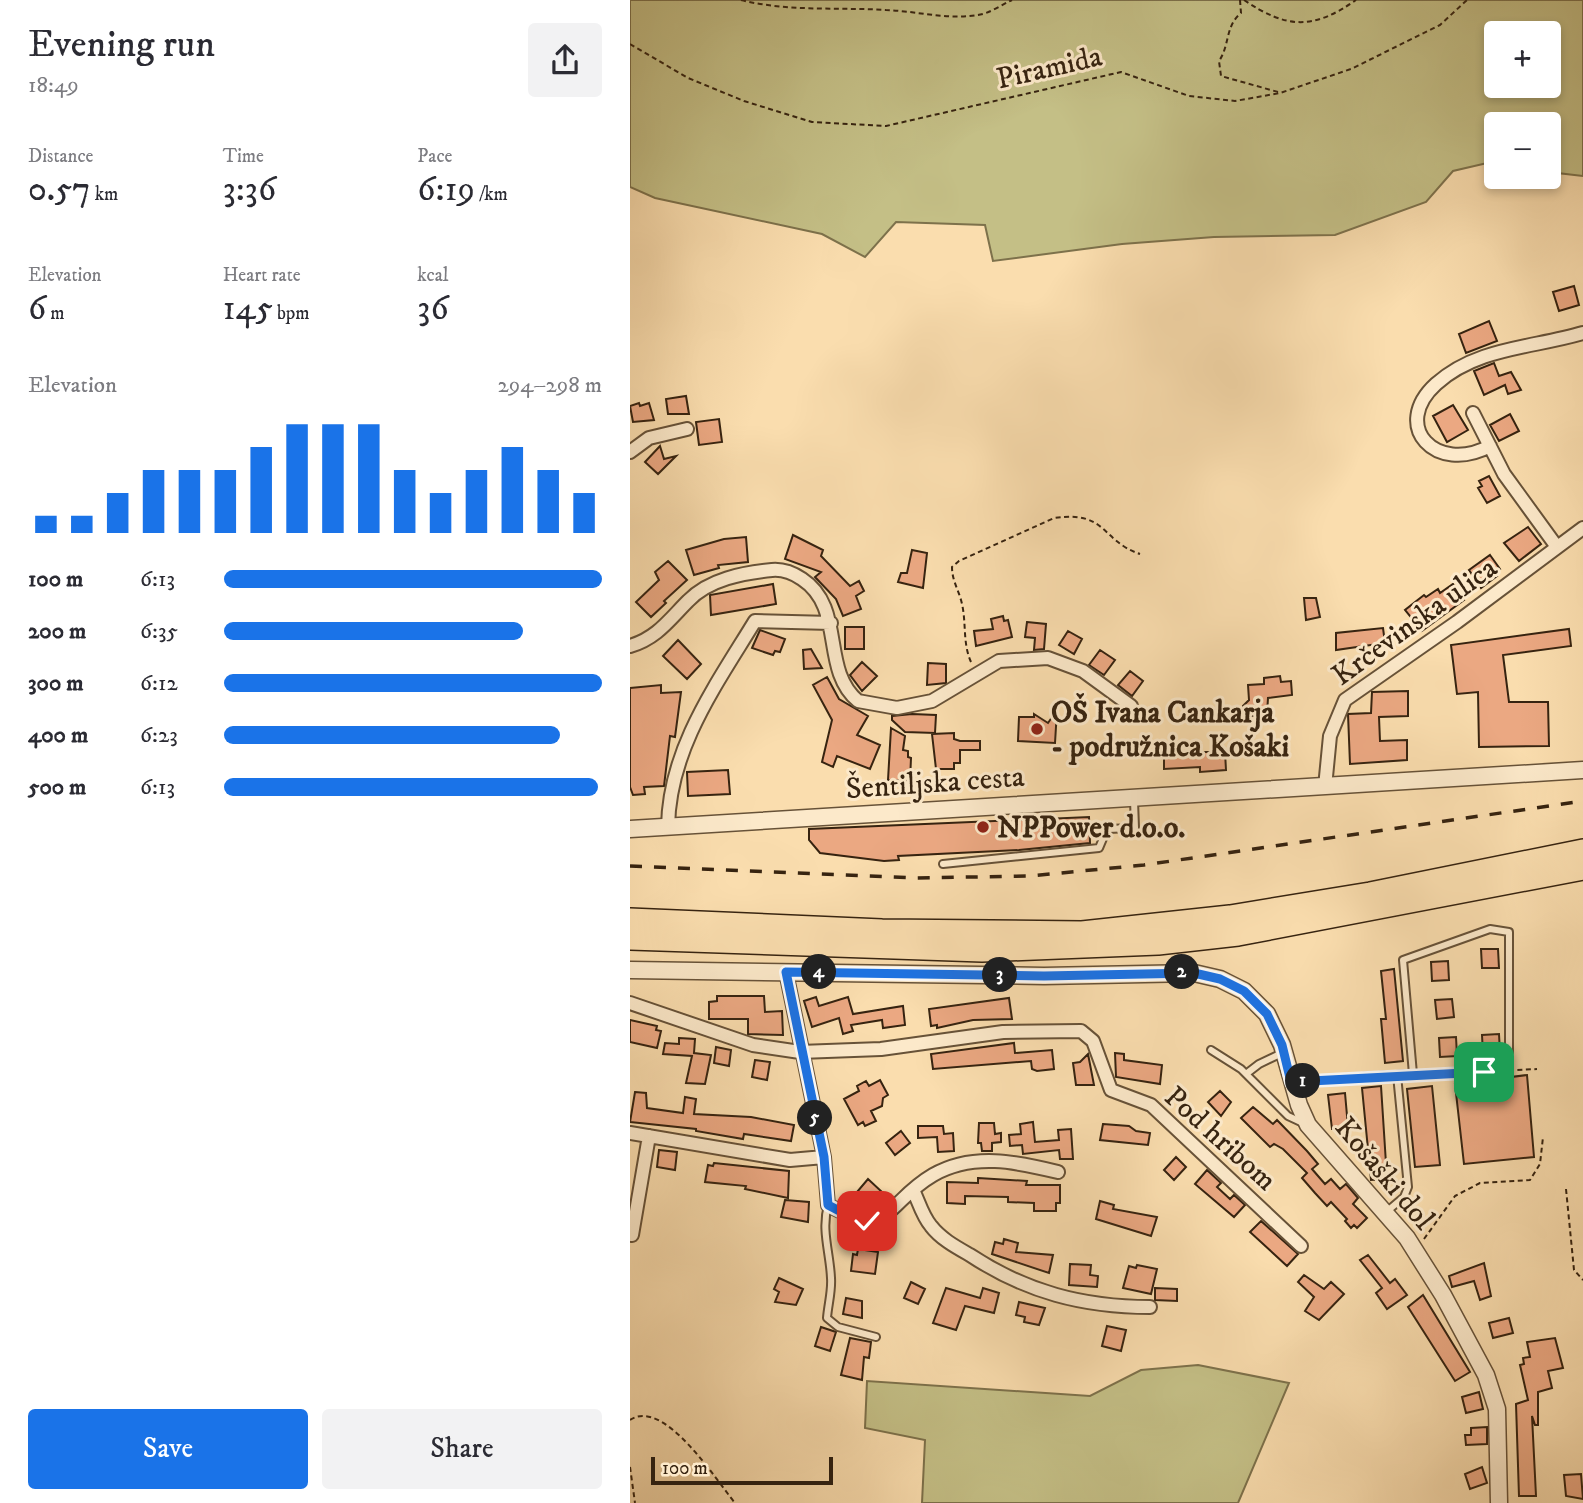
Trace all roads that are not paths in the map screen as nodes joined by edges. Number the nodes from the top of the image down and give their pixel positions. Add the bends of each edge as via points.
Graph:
1 (1583, 333) edge
2 (1472, 413) dead end
3 (687, 429) dead end
4 (1490, 446) junction
5 (630, 452) edge
6 (1583, 528) edge
7 (1557, 547) junction
8 (831, 623) junction
9 (630, 646) edge
10 (1131, 706) dead end
11 (1583, 770) edge
12 (1325, 787) junction
13 (1134, 798) junction
14 (668, 827) junction
15 (630, 829) edge
16 (1583, 850) edge
17 (943, 864) dead end
18 (1583, 869) edge
19 (630, 919) edge
20 (630, 939) edge
21 (630, 970) edge
22 (786, 972) junction
23 (630, 1003) edge
24 (1211, 1050) dead end
25 (800, 1052) junction
26 (1509, 1052) dead end
27 (1284, 1053) junction
28 (1246, 1074) junction
29 (1397, 1074) junction
30 (1291, 1082) junction
31 (1308, 1125) junction
32 (630, 1133) edge
33 (649, 1136) junction
34 (824, 1157) junction
35 (1058, 1172) dead end
36 (914, 1192) junction
37 (828, 1205) junction
38 (1384, 1213) junction
39 (632, 1235) dead end
40 (1301, 1246) dead end
41 (1150, 1307) dead end
42 (876, 1337) dead end
43 (1499, 1503) edge

1 - 4 street via 1500,350 1450,375 1426,395 1418,424 1432,449 1456,456 1474,455
2 - 4 street
3 - 5 street via 649,438
4 - 7 street via 1522,502
6 - 7 street, Krčevinska ulica
7 - 12 street, Krčevinska ulica via 1345,700 1330,736
8 - 9 street via 819,593 791,572 775,569 707,586 689,599 667,626 643,643
8 - 10 street via 841,680 858,701 897,708 932,701 999,662 1048,658 1083,671
8 - 14 street via 755,621 684,745
11 - 12 street, Šentiljska cesta
12 - 13 street, Šentiljska cesta
13 - 14 street, Šentiljska cesta
13 - 17 lane via 1135,828 1107,830 1100,848
14 - 15 street, Šentiljska cesta
16 - 19 highway via 1230,916 1082,932 882,930
18 - 20 highway via 1238,935 1158,944 982,951
21 - 22 street, Košaški dol
22 - 25 street
22 - 27 street, Košaški dol via 1194,973 1244,991 1267,1014
23 - 25 street, Pod hribom via 753,1045
24 - 28 lane
25 - 34 street
25 - 40 street, Pod hribom via 881,1049 1003,1032 1081,1031 1093,1041 1111,1090 1151,1105
26 - 29 lane via 1509,932 1490,929 1403,960 1413,1073
27 - 28 lane
27 - 30 street, Košaški dol
28 - 31 lane via 1288,1116
29 - 30 lane
29 - 38 lane via 1408,1187 1404,1197
30 - 31 street, Košaški dol
31 - 38 street, Košaški dol
32 - 33 street
33 - 34 street via 790,1160
33 - 39 street
34 - 37 street
35 - 36 street via 1012,1160 984,1161 933,1176
36 - 37 street via 879,1219 867,1221
36 - 41 street via 938,1234 1003,1277 1071,1301
37 - 42 lane via 826,1253 831,1279 827,1318 838,1327
38 - 43 street, Košaški dol via 1443,1295 1486,1375 1497,1409

